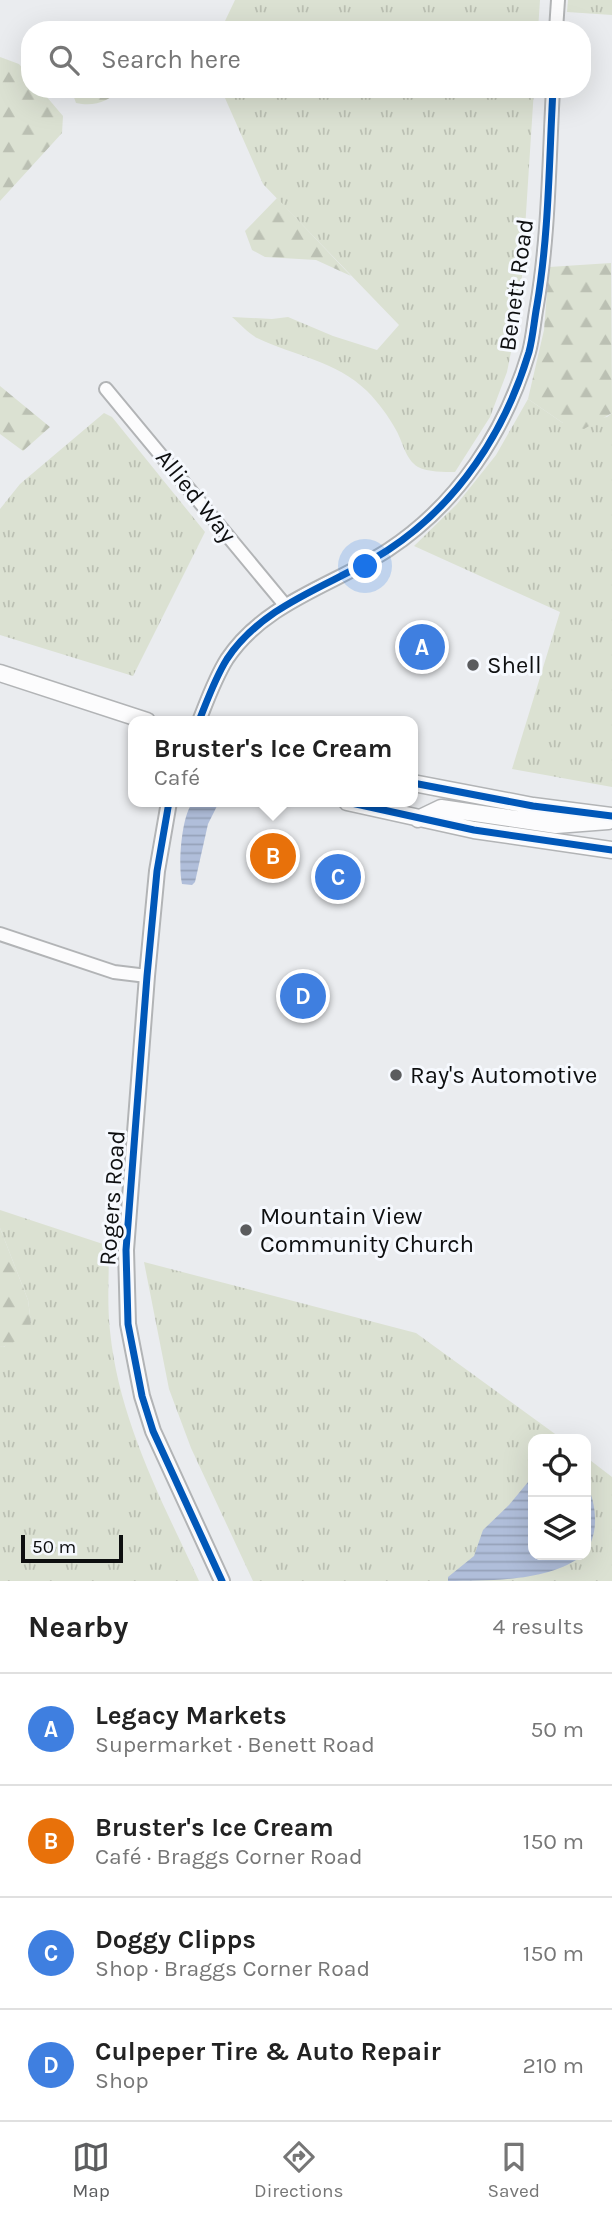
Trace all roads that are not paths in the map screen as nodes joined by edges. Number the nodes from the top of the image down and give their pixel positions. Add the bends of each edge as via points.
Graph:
1 (558, 0) edge
2 (557, 21) edge
3 (553, 98) edge
4 (106, 389) dead end
5 (285, 605) junction
6 (0, 673) edge
7 (132, 716) edge
8 (201, 716) edge
9 (418, 784) edge
10 (168, 807) edge
11 (368, 807) edge
12 (612, 818) edge
13 (418, 819) junction
14 (612, 850) edge
15 (0, 934) edge
16 (147, 976) junction
17 (222, 1581) edge

1 - 2 street
3 - 5 street, Benett Road via 544,266 529,351 504,420 468,475 408,536 366,564
4 - 5 street, Allied Way
5 - 8 street, Benett Road via 227,659
6 - 7 main road
9 - 12 main road
10 - 16 street, Rogers Road
11 - 13 main road
12 - 13 main road via 556,825 441,808
13 - 14 main road
15 - 16 street via 114,972
16 - 17 street, Rogers Road via 126,1250 128,1324 153,1431

